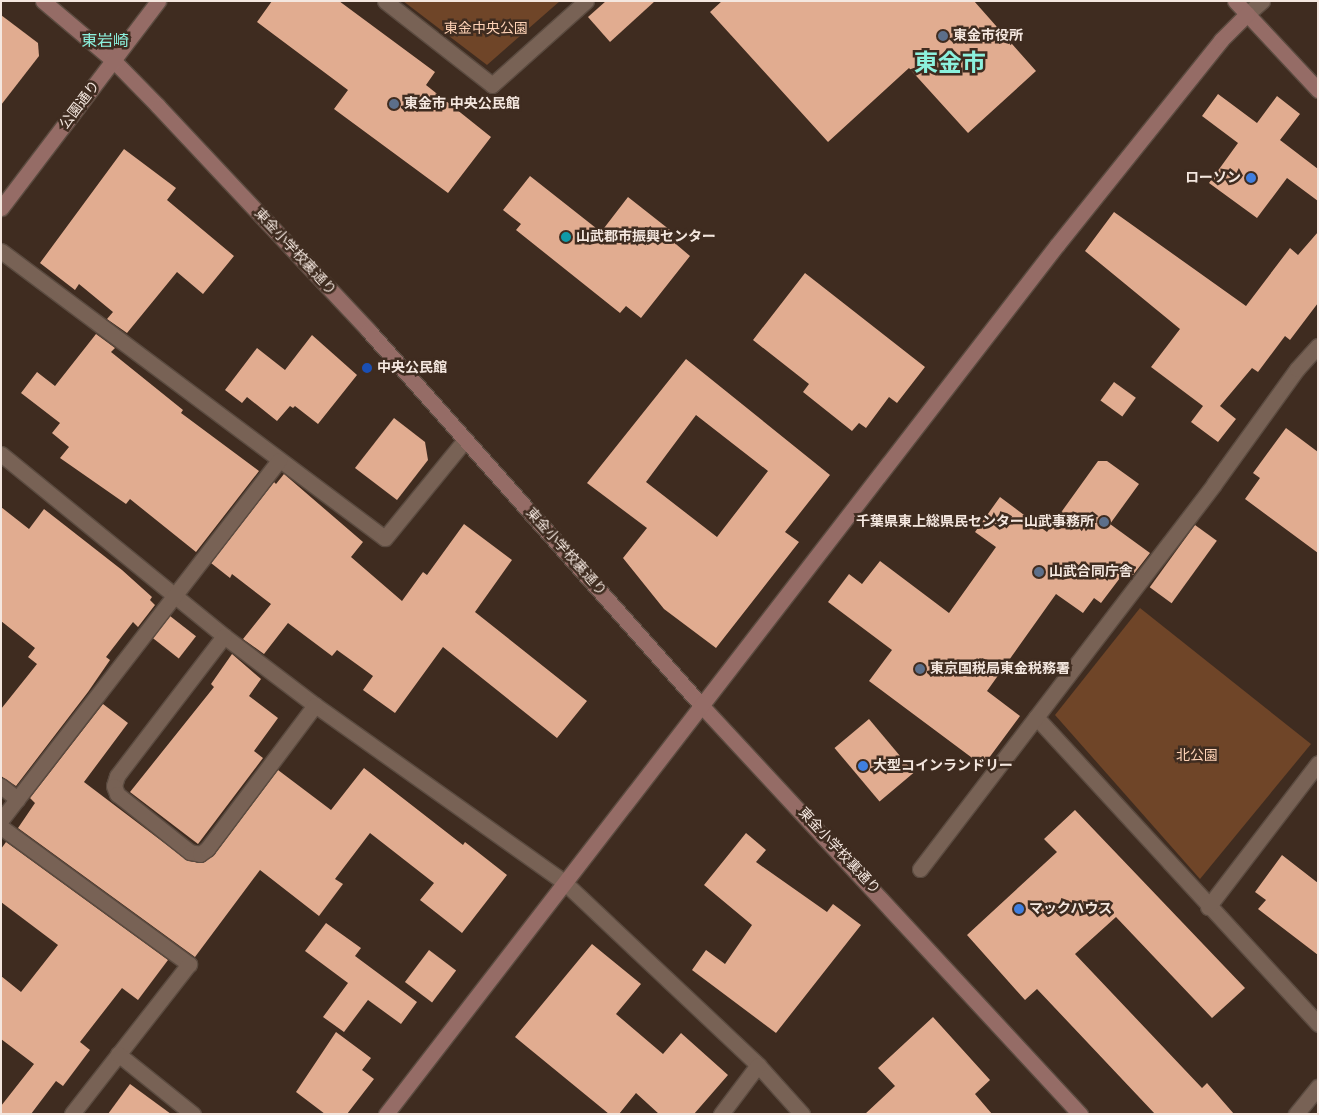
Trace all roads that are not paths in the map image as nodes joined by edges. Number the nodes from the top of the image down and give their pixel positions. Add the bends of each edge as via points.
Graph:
1 (43, 1) edge
2 (158, 1) edge
3 (385, 1) edge
4 (586, 1) edge
5 (1235, 1) edge
6 (1262, 1) edge
7 (1247, 14) junction
8 (114, 61) junction
9 (1318, 90) edge
10 (1, 208) edge
11 (1, 251) edge
12 (1318, 346) edge
13 (465, 440) junction
14 (1, 454) edge
15 (279, 460) junction
16 (173, 594) junction
17 (224, 636) junction
18 (315, 705) junction
19 (701, 705) junction
20 (1036, 716) junction
21 (1318, 763) edge
22 (1, 786) edge
23 (17, 798) junction
24 (1, 820) edge
25 (1, 827) edge
26 (920, 870) dead end
27 (564, 882) junction
28 (1208, 907) junction
29 (1318, 1024) edge
30 (118, 1054) junction
31 (758, 1065) junction
32 (1318, 1087) edge
33 (72, 1114) edge
34 (193, 1114) edge
35 (386, 1114) edge
36 (721, 1114) edge
37 (802, 1114) edge
38 (1080, 1114) edge
39 (1296, 1114) edge

1 - 8 street, 東金小学校裏通り
2 - 8 street, 公園通り
3 - 4 street via 492,84
5 - 7 street
6 - 7 street
7 - 9 street
7 - 19 street via 1220,40 1063,238
8 - 10 street, 公園通り
8 - 13 street, 東金小学校裏通り via 368,330
11 - 15 street
12 - 20 street via 1297,369 1214,484
13 - 15 street via 385,538
13 - 19 street, 東金小学校裏通り
14 - 16 street
15 - 16 street
16 - 17 street
16 - 23 street
17 - 18 street
17 - 18 street via 117,776 114,786 117,794 190,852 200,854 207,849
18 - 27 street
19 - 27 street
19 - 38 street, 東金小学校裏通り
20 - 26 street
20 - 28 street
21 - 28 street
22 - 23 street
23 - 24 street
25 - 30 street via 189,964
27 - 31 street
27 - 35 street
28 - 29 street
30 - 33 street
30 - 34 street
31 - 36 street
31 - 37 street
32 - 39 street

